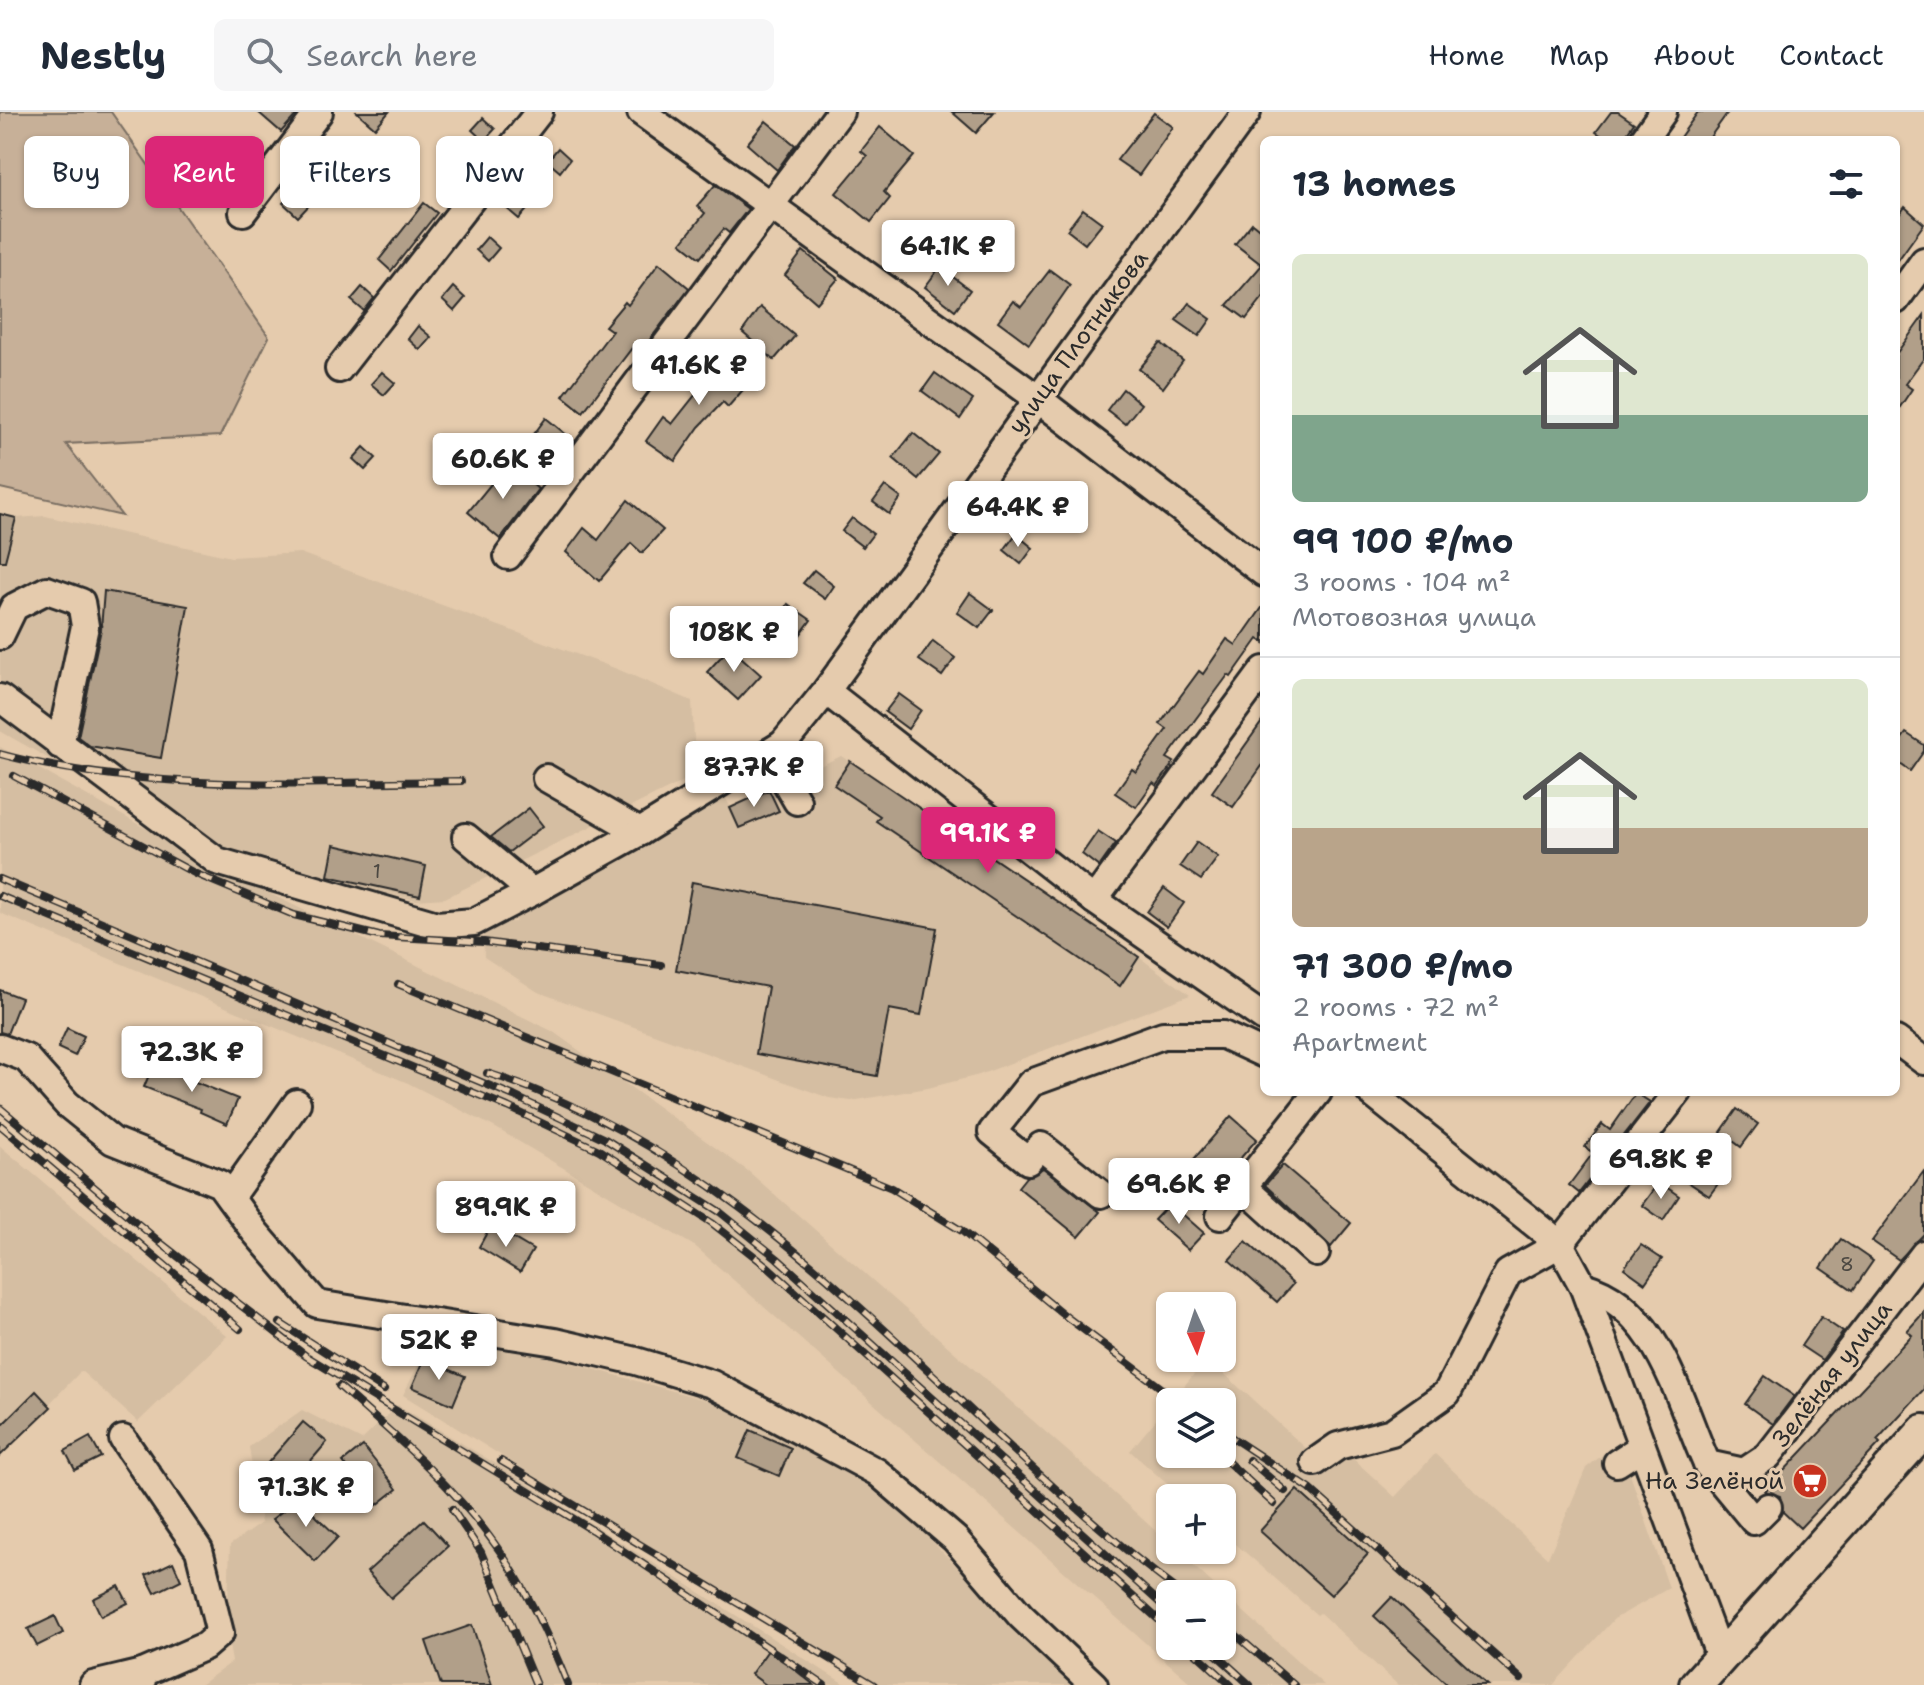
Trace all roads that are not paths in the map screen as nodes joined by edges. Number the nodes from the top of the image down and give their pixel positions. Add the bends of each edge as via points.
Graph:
1 (319, 112) edge
2 (539, 112) edge
3 (641, 112) edge
4 (840, 112) edge
5 (1247, 112) edge
6 (1663, 112) edge
7 (1646, 136) edge
8 (769, 204) junction
9 (243, 212) dead end
10 (1924, 261) edge
11 (1900, 294) edge
12 (339, 369) dead end
13 (1037, 398) junction
14 (508, 556) dead end
15 (1260, 570) edge
16 (0, 636) edge
17 (1260, 675) edge
18 (826, 691) junction
19 (0, 698) edge
20 (783, 744) junction
21 (60, 745) junction
22 (546, 778) dead end
23 (797, 801) dead end
24 (640, 832) junction
25 (466, 837) dead end
26 (532, 892) junction
27 (1094, 900) junction
28 (1260, 1015) edge
29 (1900, 1043) edge
30 (0, 1048) edge
31 (1260, 1052) edge
32 (1924, 1061) edge
33 (1315, 1096) edge
34 (1375, 1096) edge
35 (1675, 1096) edge
36 (297, 1103) dead end
37 (1243, 1187) junction
38 (1101, 1194) dead end
39 (230, 1197) junction
40 (1220, 1216) dead end
41 (1560, 1244) junction
42 (1316, 1253) dead end
43 (1924, 1254) edge
44 (1583, 1286) junction
45 (1924, 1431) edge
46 (123, 1439) dead end
47 (1642, 1447) junction
48 (1315, 1462) dead end
49 (1617, 1463) dead end
50 (1707, 1464) junction
51 (1768, 1507) dead end
52 (1720, 1657) junction
53 (142, 1679) edge
54 (93, 1685) edge
55 (1094, 1685) edge
56 (1696, 1685) edge

1 - 9 street
2 - 12 street
3 - 8 street
4 - 8 street
5 - 13 street, улица Плотникова
6 - 7 street
8 - 13 street
8 - 14 street
10 - 11 street
13 - 15 street
13 - 18 street, улица Плотникова
16 - 21 street via 14,607 47,590 81,602 85,626
17 - 27 street
18 - 20 street, улица Плотникова
18 - 27 street
19 - 21 street, улица Плотникова
20 - 23 street via 786,782
20 - 24 street, улица Плотникова
21 - 26 street, улица Плотникова via 217,861 437,925 474,922
22 - 24 street
24 - 26 street, улица Плотникова
25 - 26 street
27 - 28 street
29 - 32 street
30 - 39 street via 26,1058 67,1104 113,1141 220,1184
31 - 38 street via 1223,1035 1163,1035 1031,1083 992,1132 1028,1161 1041,1146
33 - 37 street
34 - 41 street
35 - 41 street
36 - 39 street
37 - 40 street
37 - 42 street
39 - 55 street via 317,1304 555,1342 636,1361 712,1384 877,1472 955,1539 1021,1616
41 - 44 street
41 - 48 street via 1508,1273 1447,1393 1392,1432 1338,1446
43 - 50 street, Зелёная улица via 1768,1456 1744,1472
44 - 47 street
44 - 50 street via 1607,1293 1653,1337
45 - 52 main road
46 - 53 street via 199,1550 220,1633
47 - 49 street
47 - 52 street
50 - 51 street via 1754,1521
52 - 56 main road
53 - 54 street

